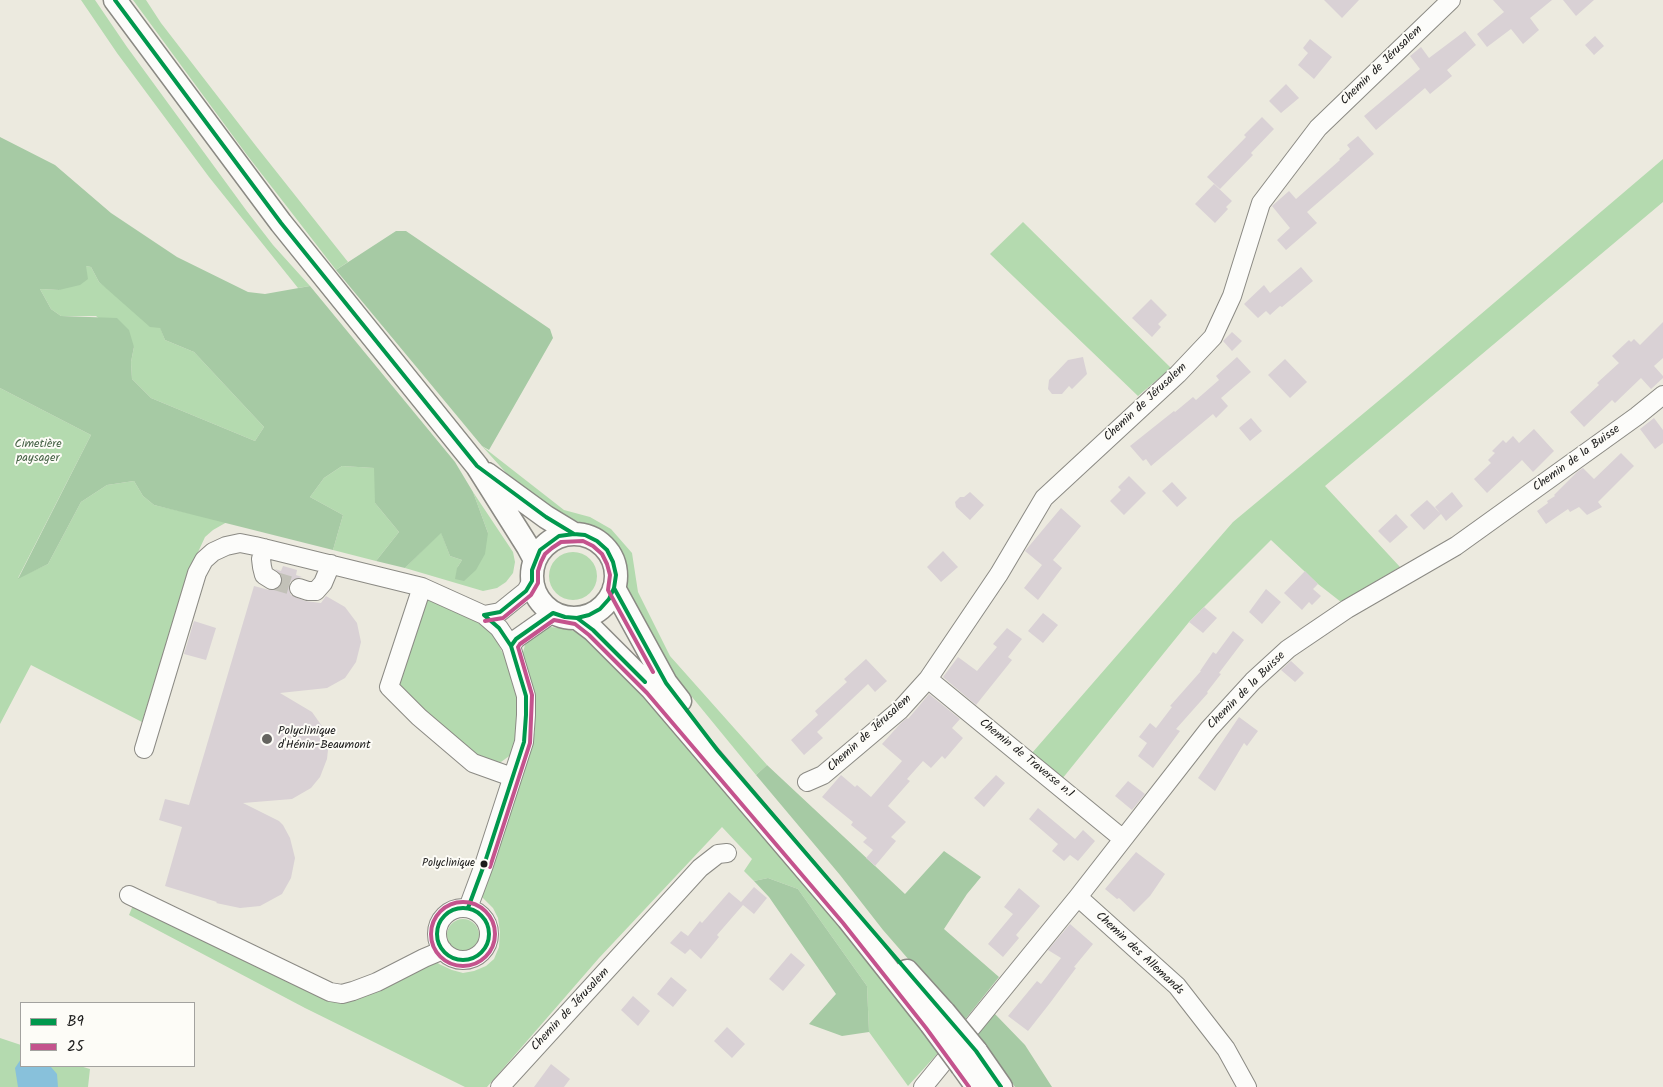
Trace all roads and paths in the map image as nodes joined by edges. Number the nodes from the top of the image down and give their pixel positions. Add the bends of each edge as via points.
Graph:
1 (115, 0) edge
2 (1451, 0) edge
3 (1663, 394) edge
4 (476, 466) junction
5 (574, 534) junction
6 (264, 548) junction
7 (331, 564) junction
8 (533, 570) junction
9 (272, 580) dead end
10 (422, 587) junction
11 (299, 588) tunnel mouth
12 (614, 588) junction
13 (553, 613) junction
14 (484, 615) junction
15 (577, 618) junction
16 (511, 646) junction
17 (928, 679) junction
18 (144, 749) dead end
19 (512, 777) junction
20 (806, 782) dead end
21 (1123, 839) junction
22 (727, 853) dead end
23 (129, 895) dead end
24 (1078, 898) junction
25 (468, 908) junction
26 (443, 950) junction
27 (938, 1018) junction
28 (969, 1058) junction
29 (500, 1087) edge
30 (923, 1087) edge
31 (977, 1087) edge
32 (1002, 1087) edge
33 (1247, 1087) edge

1 - 4 main road via 281,223
2 - 17 street, Chemin de Jérusalem via 1318,128 1261,203 1232,296 1213,337 1178,374 1044,498 999,574
3 - 21 street, Chemin de la Buisse via 1456,546 1347,609 1288,649 1209,729
4 - 5 main road
4 - 8 main road via 528,547
5 - 8 main road via 559,536 540,550
5 - 12 main road via 592,538 607,550 614,562
6 - 7 street
6 - 9 street via 261,559 264,575
6 - 18 street via 240,543 213,552 204,560 197,573
7 - 10 street
7 - 11 street via 316,591
8 - 13 main road via 536,594
8 - 14 street via 526,591 500,612
10 - 14 street
10 - 19 street via 390,687 419,717 473,763
12 - 15 main road via 600,608
12 - 27 main road via 666,683 725,758 892,955
13 - 15 main road
13 - 16 street
14 - 16 street via 499,628
15 - 27 main road via 652,689 848,919
16 - 19 street via 526,696 524,742
17 - 20 street, Chemin de Jérusalem via 900,710 851,752 823,775
17 - 21 street, Chemin de Traverse n.1
19 - 25 street
21 - 24 street, Chemin de la Buisse
22 - 29 street, Chemin de Jérusalem via 718,854 700,868
23 - 26 street via 330,992 354,991
24 - 30 street, Chemin de la Buisse
24 - 33 street, Chemin des Allemands via 1178,986 1226,1049
25 - 26 street via 450,911 438,925 438,942
25 - 26 street via 487,923 486,947 480,954 465,960 449,956
27 - 28 main road, bridge
28 - 31 main road
28 - 32 main road

